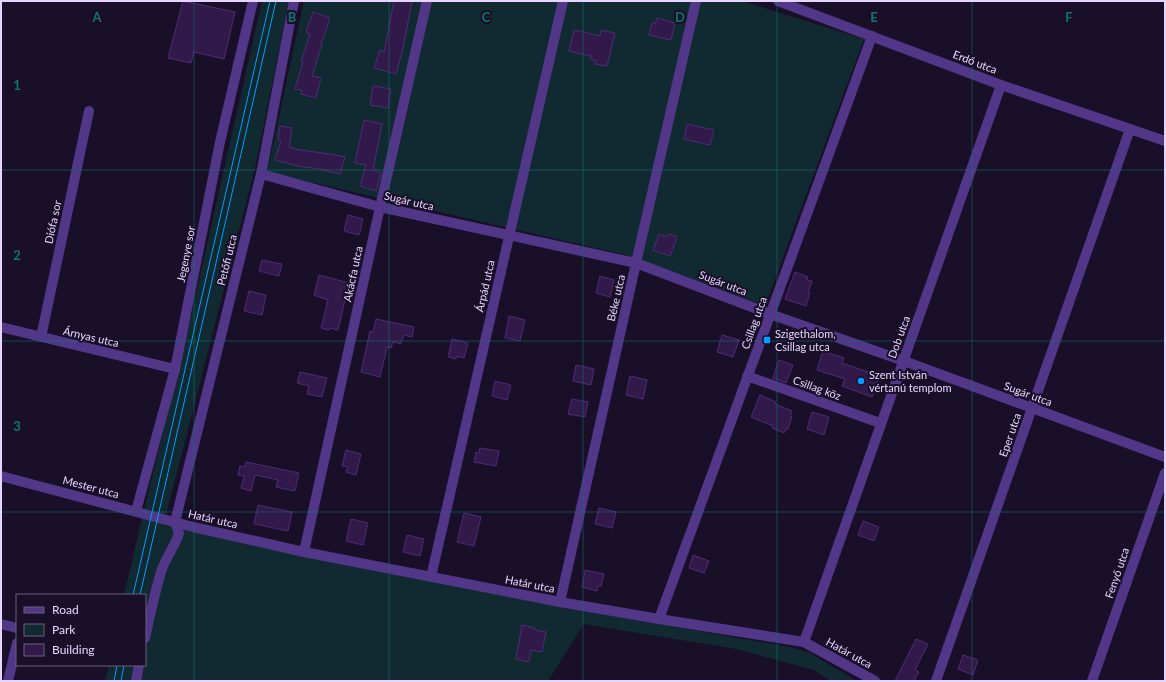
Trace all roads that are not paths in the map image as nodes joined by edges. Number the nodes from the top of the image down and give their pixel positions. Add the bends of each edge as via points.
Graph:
1 (253, 1) edge
2 (294, 1) edge
3 (427, 1) edge
4 (563, 1) edge
5 (696, 1) edge
6 (778, 1) edge
7 (798, 4) edge
8 (872, 36) junction
9 (1001, 85) junction
10 (89, 111) dead end
11 (1130, 128) junction
12 (1165, 141) edge
13 (261, 174) junction
14 (380, 207) junction
15 (509, 236) junction
16 (636, 263) junction
17 (770, 314) junction
18 (1, 327) edge
19 (41, 337) junction
20 (904, 361) junction
21 (175, 369) junction
22 (747, 376) junction
23 (1032, 408) junction
24 (880, 423) junction
25 (1165, 457) edge
26 (1165, 473) edge
27 (1, 476) edge
28 (136, 511) junction
29 (175, 522) junction
30 (304, 552) junction
31 (431, 577) junction
32 (560, 602) junction
33 (659, 619) junction
34 (1, 624) edge
35 (16, 628) edge
36 (146, 634) edge
37 (804, 642) junction
38 (16, 647) edge
39 (139, 666) edge
40 (8, 681) edge
41 (136, 681) edge
42 (875, 681) edge
43 (936, 681) edge
44 (1092, 681) edge

1 - 21 street, Jegenye sor via 220,142
2 - 13 street, Petőfi utca
3 - 14 street, Akácfa utca
4 - 15 street, Árpád utca
5 - 16 street, Béke utca
6 - 7 street, Erdő utca
7 - 8 street, Erdő utca
8 - 9 street, Erdő utca
8 - 17 street, Csillag utca
9 - 11 street, Erdő utca
9 - 20 street, Dob utca
10 - 19 street, Diófa sor
11 - 12 street, Erdő utca
11 - 23 street, Eper utca
13 - 14 street, Sugár utca
13 - 29 street, Petőfi utca
14 - 15 street, Sugár utca
14 - 30 street, Akácfa utca
15 - 16 street, Sugár utca
15 - 31 street, Árpád utca
16 - 17 street, Sugár utca
16 - 32 street, Béke utca
17 - 20 street, Sugár utca
17 - 22 street, Csillag utca
18 - 19 street, Árnyas utca
19 - 21 street, Árnyas utca
20 - 23 street, Sugár utca
20 - 24 street, Dob utca
21 - 28 street, Jegenye sor
22 - 24 street, Csillag köz
22 - 33 street, Csillag utca
23 - 25 street, Sugár utca
23 - 43 street, Eper utca
24 - 37 street, Dob utca
26 - 44 street, Fenyő utca
27 - 28 street, Mester utca
28 - 29 street, Mester utca
29 - 30 street, Határ utca
29 - 36 street, Petőfi utca via 179,533 158,581
30 - 31 street, Határ utca
31 - 32 street, Határ utca
32 - 33 street, Határ utca
33 - 37 street, Határ utca
34 - 35 street
37 - 42 street, Határ utca
38 - 40 street
39 - 41 street

